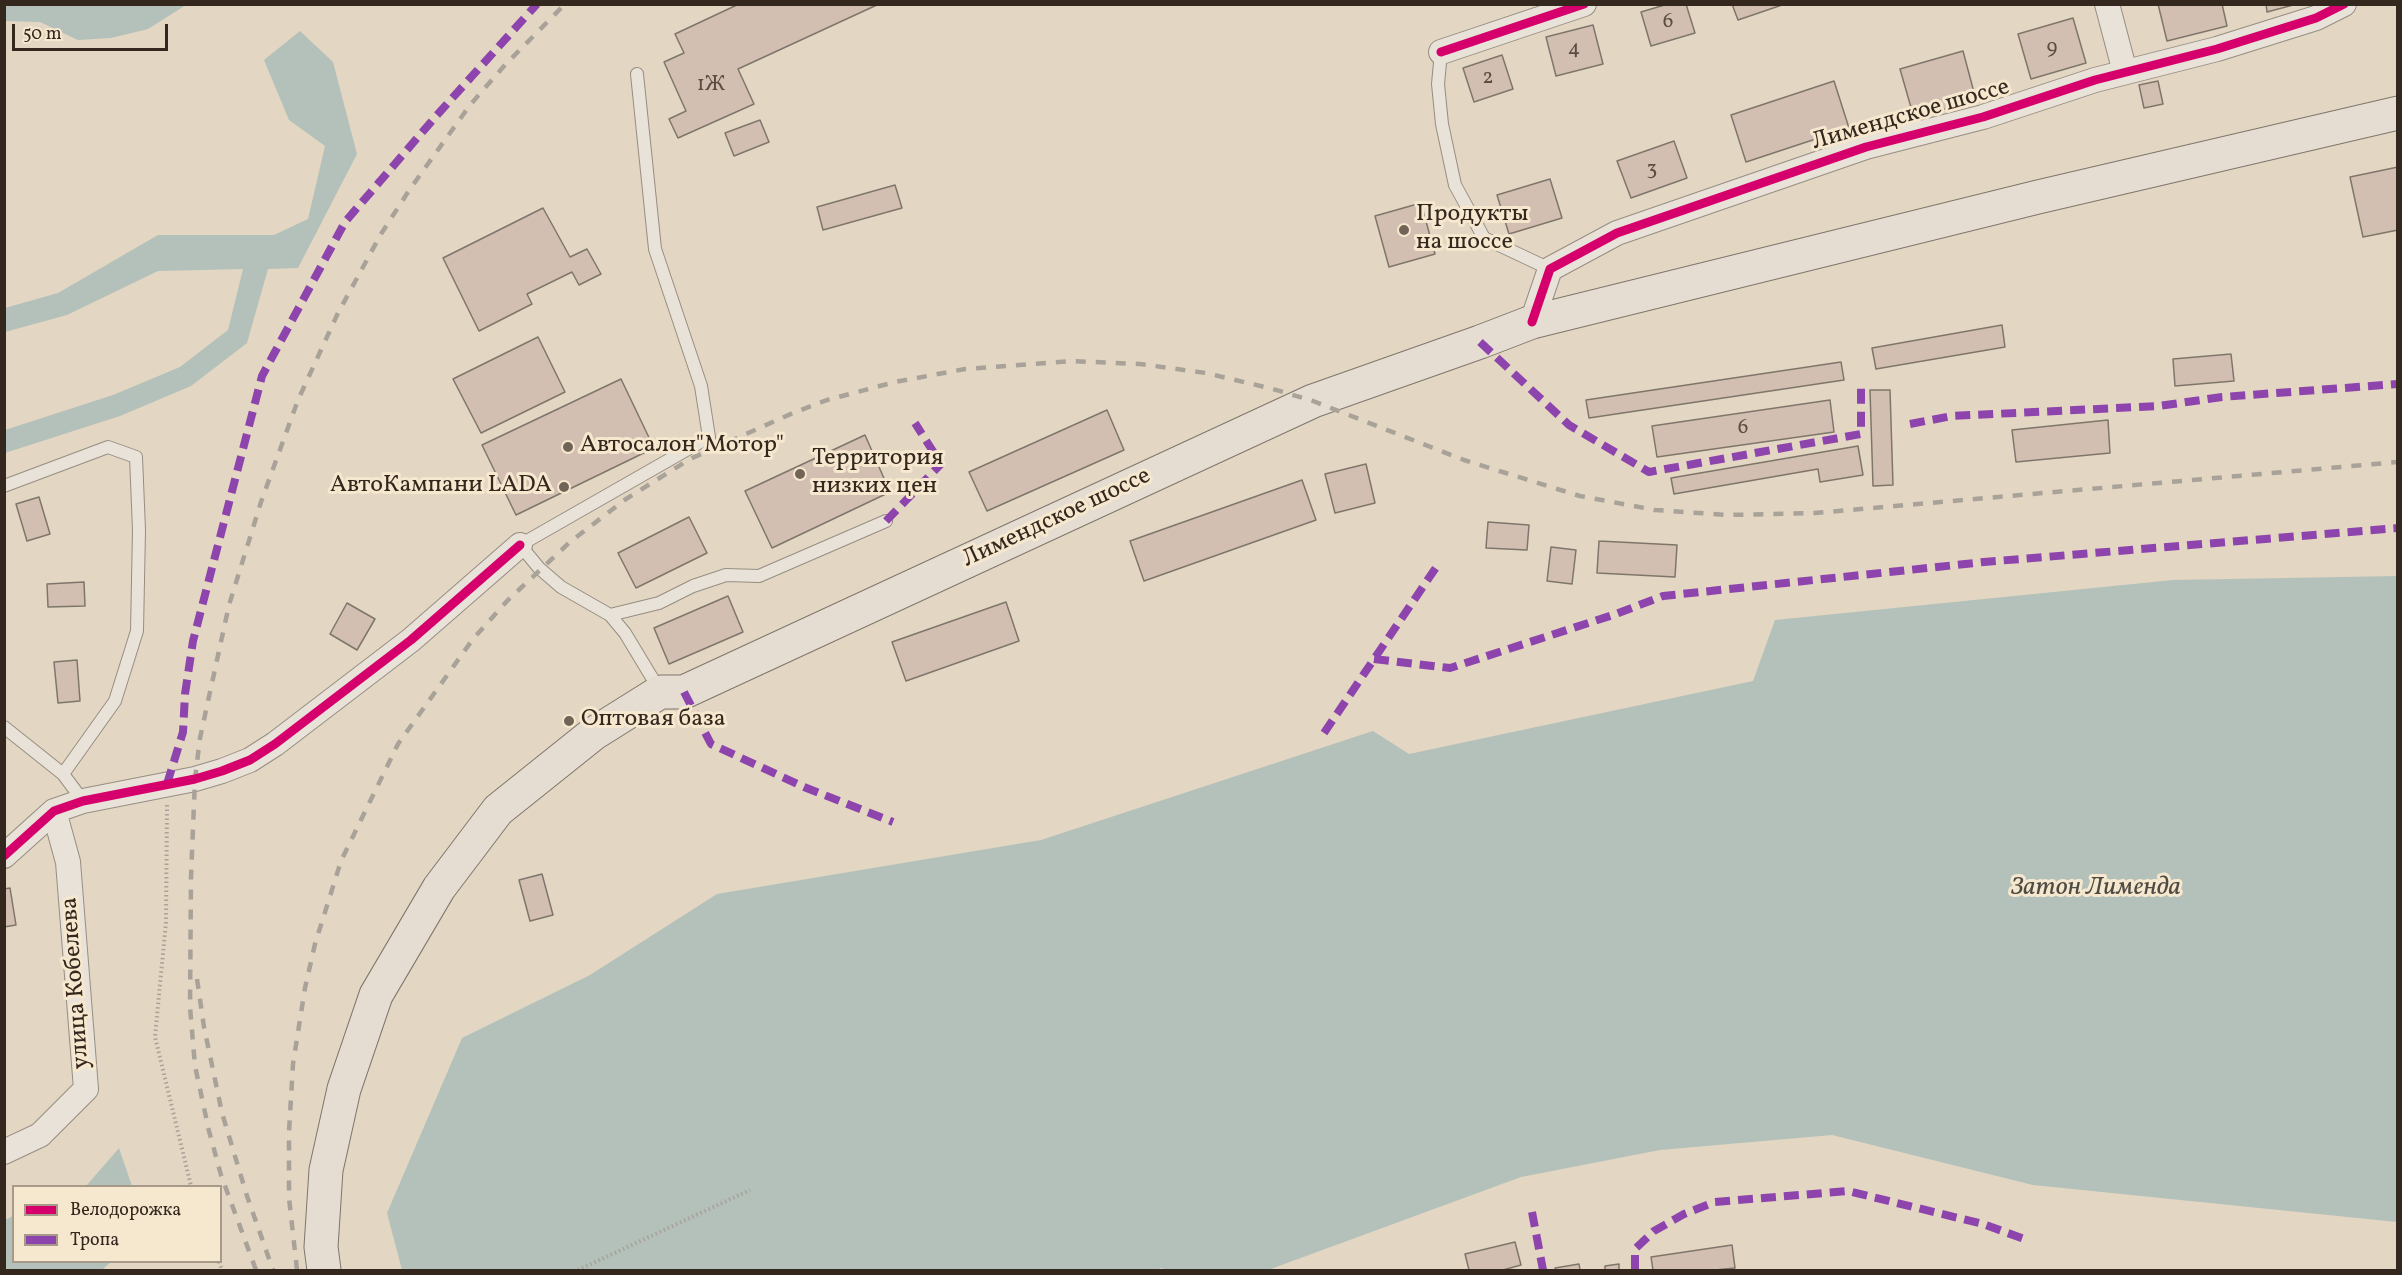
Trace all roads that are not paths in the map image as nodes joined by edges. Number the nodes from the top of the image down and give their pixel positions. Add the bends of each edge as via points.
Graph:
1 (1584, 4) edge
2 (2107, 4) edge
3 (2344, 4) edge
4 (1441, 52) joint
5 (2125, 72) junction
6 (637, 74) dead end
7 (2397, 113) edge
8 (1550, 269) junction
9 (1532, 322) junction
10 (4, 486) edge
11 (886, 521) dead end
12 (520, 545) junction
13 (610, 615) junction
14 (660, 692) junction
15 (4, 727) edge
16 (63, 774) junction
17 (83, 801) junction
18 (54, 811) junction
19 (4, 856) edge
20 (4, 1152) edge
21 (324, 1270) edge

1 - 4 street
2 - 5 street
3 - 5 street, Лимендское шоссе via 2305,22
4 - 8 lane via 1438,84 1442,124 1455,185 1484,238
5 - 8 street, Лимендское шоссе via 1983,117 1854,151 1617,233
6 - 12 lane via 655,249 701,386 709,437
7 - 9 main road, Лимендское шоссе
8 - 9 street
9 - 14 main road, Лимендское шоссе via 1313,401 684,692
10 - 16 lane via 108,447 136,457 137,631 115,701
11 - 13 lane via 759,576 726,575 659,603
12 - 13 lane via 561,587
12 - 17 street via 411,640 250,760 195,779
13 - 14 lane
14 - 21 main road, Лимендское шоссе via 592,734 498,810 439,888 376,995 344,1089 326,1170 321,1247
15 - 16 lane
16 - 17 lane
17 - 18 street
18 - 19 street
18 - 20 street, улица Кобелева via 68,862 86,1089 40,1135

